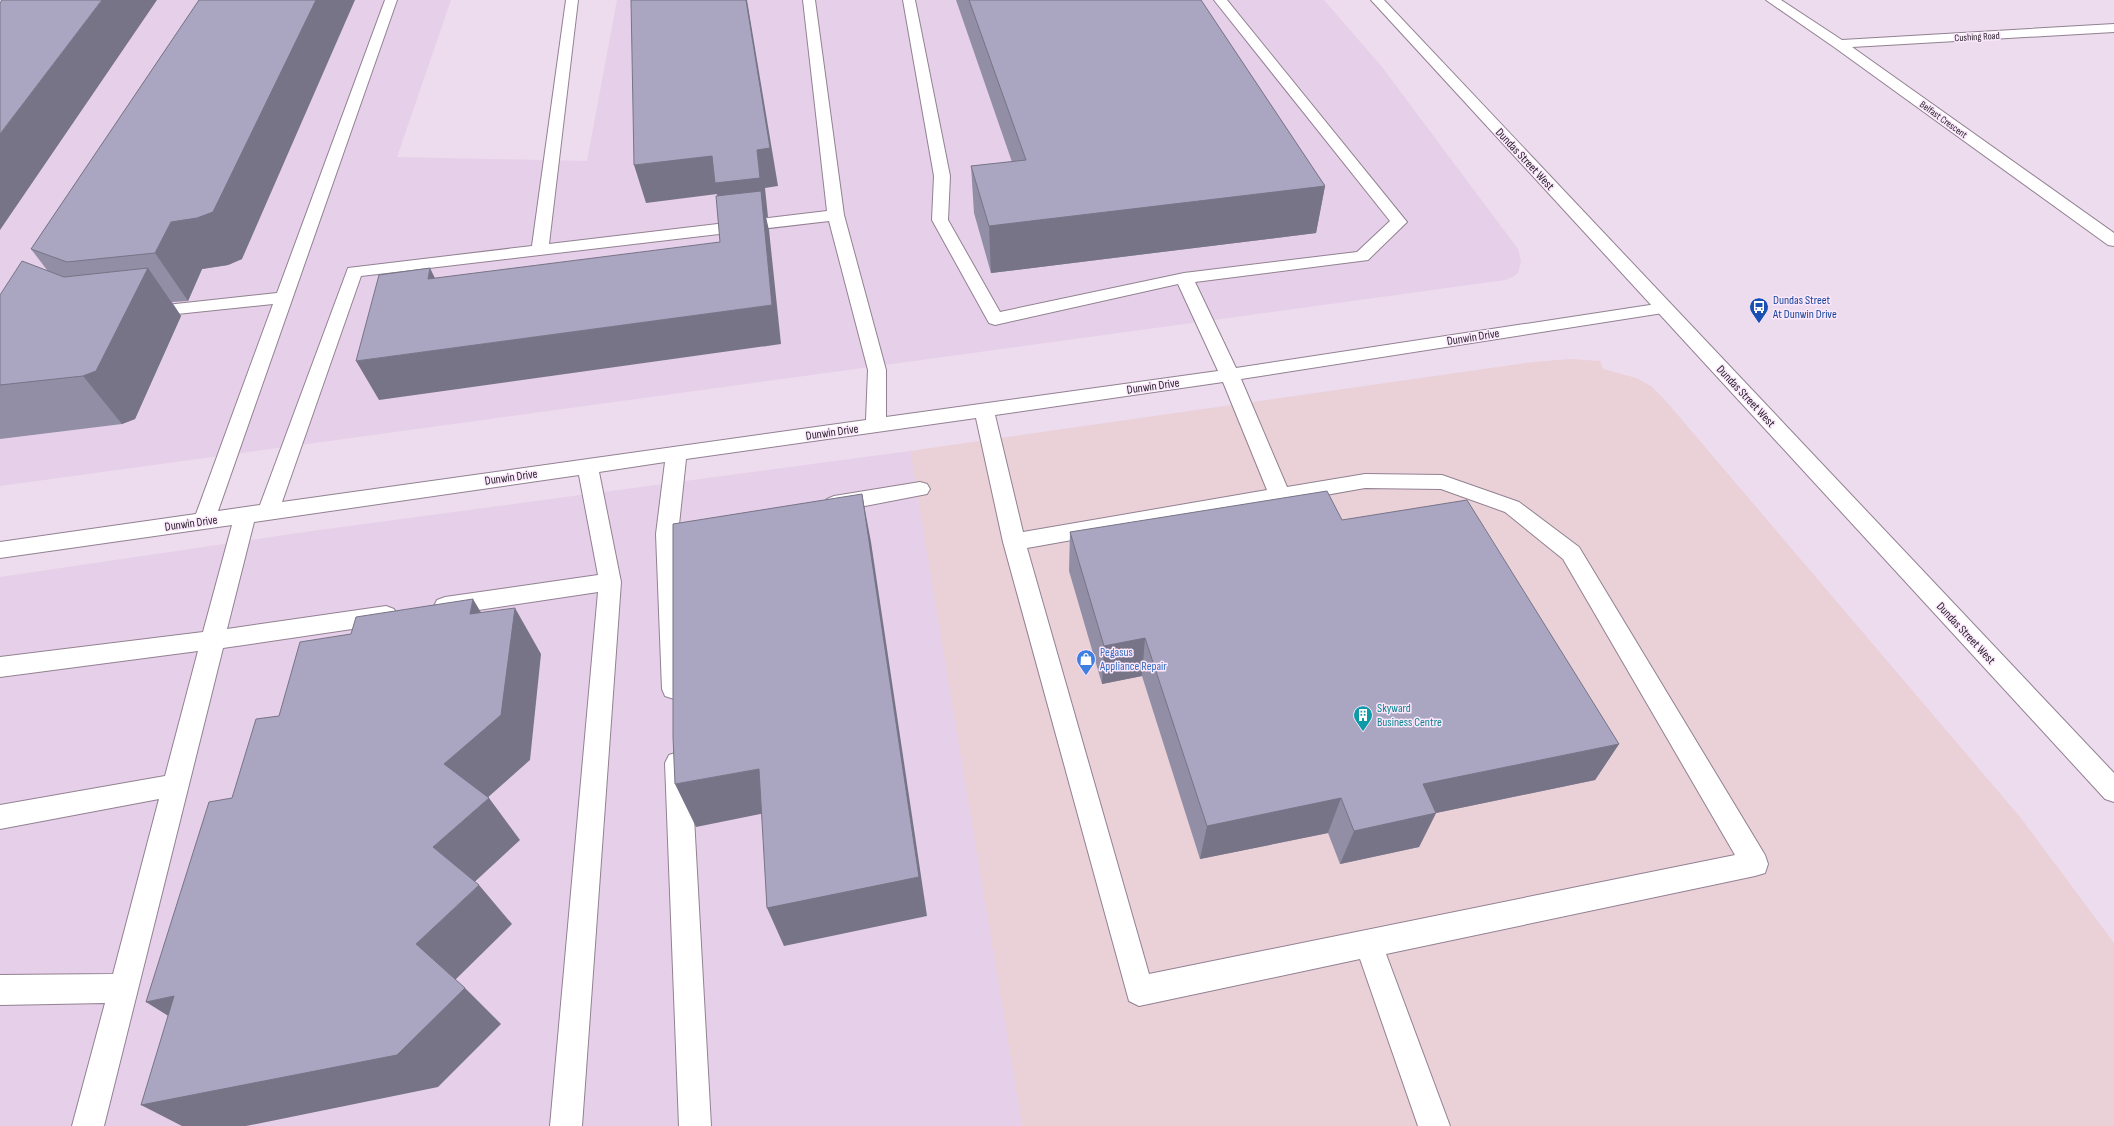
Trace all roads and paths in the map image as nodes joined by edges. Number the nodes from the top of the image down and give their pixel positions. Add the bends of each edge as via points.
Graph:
1 (391, 0) edge
2 (572, 0) edge
3 (809, 0) edge
4 (909, 0) edge
5 (1220, 0) edge
6 (1377, 0) edge
7 (1772, 0) edge
8 (2114, 28) edge
9 (1839, 44) junction
10 (836, 215) junction
11 (2114, 241) edge
12 (540, 250) junction
13 (1184, 278) junction
14 (284, 298) junction
15 (1663, 308) junction
16 (132, 314) edge
17 (1230, 375) junction
18 (984, 410) junction
19 (876, 426) junction
20 (676, 455) junction
21 (588, 466) junction
22 (920, 489) dead end
23 (1280, 496) junction
24 (812, 508) edge
25 (257, 513) junction
26 (204, 521) junction
27 (1014, 542) junction
28 (0, 550) edge
29 (610, 582) junction
30 (213, 640) junction
31 (0, 667) edge
32 (176, 784) junction
33 (2114, 791) edge
34 (0, 817) edge
35 (1368, 943) junction
36 (124, 988) junction
37 (0, 990) edge
38 (88, 1126) edge
39 (566, 1126) edge
40 (695, 1126) edge
41 (1434, 1126) edge

1 - 14 street
2 - 12 street
3 - 10 street
4 - 13 street via 942,176 940,220 995,319
5 - 13 street via 1398,222 1362,256
6 - 15 street, Dundas Street West
7 - 9 street, Belfast Crescent
8 - 9 street, Cushing Road
9 - 11 street, Belfast Crescent
10 - 12 street
10 - 19 street via 877,370
12 - 25 street via 354,272
13 - 17 street
14 - 16 street
14 - 26 street
15 - 17 street, Dunwin Drive
15 - 33 street, Dundas Street West
17 - 18 street, Dunwin Drive
17 - 23 street
18 - 19 street, Dunwin Drive
18 - 27 street
19 - 20 street, Dunwin Drive
20 - 21 street, Dunwin Drive
20 - 40 street via 679,532 676,728
21 - 25 street, Dunwin Drive
21 - 29 street
22 - 24 street
23 - 27 street
23 - 35 street via 1365,481 1442,482 1512,507 1571,553 1755,864
25 - 26 street, Dunwin Drive
25 - 30 street
26 - 28 street, Dunwin Drive
27 - 35 street via 1139,991
29 - 30 street
29 - 39 street
30 - 31 street
30 - 32 street
32 - 34 street
32 - 36 street
35 - 41 street
36 - 37 street
36 - 38 street

